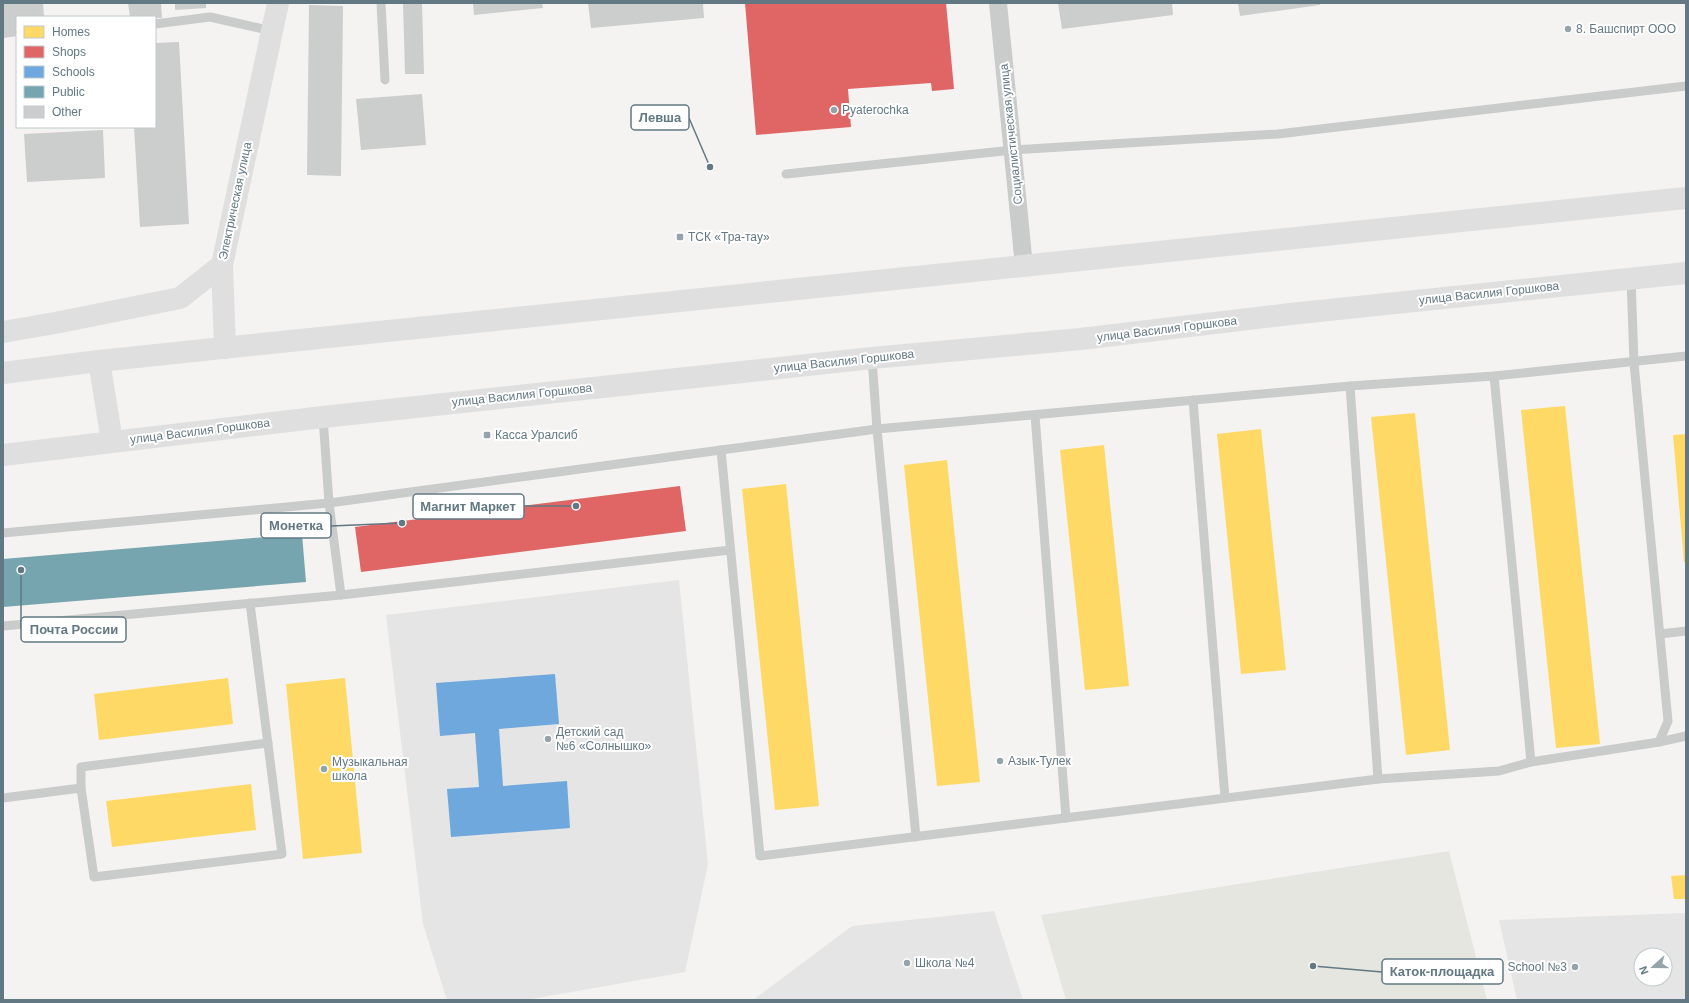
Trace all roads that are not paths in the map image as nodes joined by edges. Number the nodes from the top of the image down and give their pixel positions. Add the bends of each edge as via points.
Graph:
1 (278, 3) edge
2 (381, 3) edge
3 (998, 3) edge
4 (156, 24) edge
5 (272, 31) junction
6 (385, 80) dead end
7 (1686, 86) edge
8 (1013, 150) junction
9 (786, 174) dead end
10 (1686, 198) edge
11 (222, 265) junction
12 (1024, 266) junction
13 (1686, 273) edge
14 (1632, 278) junction
15 (3, 332) edge
16 (225, 348) junction
17 (1686, 356) edge
18 (872, 358) junction
19 (99, 361) junction
20 (1634, 363) junction
21 (3, 373) edge
22 (1494, 376) junction
23 (1350, 386) junction
24 (1193, 400) junction
25 (1035, 414) junction
26 (323, 417) junction
27 (877, 429) junction
28 (112, 441) junction
29 (721, 450) junction
30 (3, 455) edge
31 (330, 503) junction
32 (3, 533) edge
33 (730, 550) junction
34 (341, 595) junction
35 (250, 604) junction
36 (3, 626) edge
37 (1686, 631) edge
38 (1660, 634) junction
39 (1686, 736) edge
40 (1659, 742) junction
41 (268, 743) junction
42 (1531, 762) junction
43 (1378, 779) junction
44 (81, 788) junction
45 (3, 798) edge
46 (1225, 798) junction
47 (1066, 818) junction
48 (916, 837) junction

1 - 5 main road, Электрическая улица
2 - 6 lane
3 - 8 street, Социалистическая улица
4 - 5 lane via 210,17
5 - 11 main road, Электрическая улица
7 - 8 lane via 1278,134
8 - 9 lane
8 - 12 street, Социалистическая улица
10 - 12 main road
11 - 15 main road, Электрическая улица via 180,298
11 - 16 main road
12 - 16 main road
13 - 14 main road, улица Василия Горшкова
14 - 18 main road, улица Василия Горшкова via 1297,313 1081,340
14 - 20 lane
16 - 19 main road
17 - 20 lane
18 - 26 main road, улица Василия Горшкова
18 - 27 lane
19 - 21 main road
19 - 28 main road
20 - 22 lane
20 - 38 lane
22 - 23 lane
22 - 42 lane
23 - 24 lane
23 - 43 lane
24 - 25 lane
24 - 46 lane
25 - 27 lane
25 - 47 lane
26 - 28 main road, улица Василия Горшкова
26 - 31 lane
27 - 29 lane
27 - 48 lane
28 - 30 main road, улица Василия Горшкова
29 - 31 lane
29 - 33 lane
31 - 32 lane
31 - 34 lane
33 - 34 lane
33 - 48 lane via 760,856
34 - 35 lane
35 - 36 lane
35 - 41 lane
37 - 38 lane
38 - 40 lane via 1668,721
39 - 40 lane
40 - 42 lane
41 - 44 lane via 81,767
41 - 44 lane via 282,854 94,877
42 - 43 lane via 1499,771
43 - 46 lane
44 - 45 lane
46 - 47 lane
47 - 48 lane

